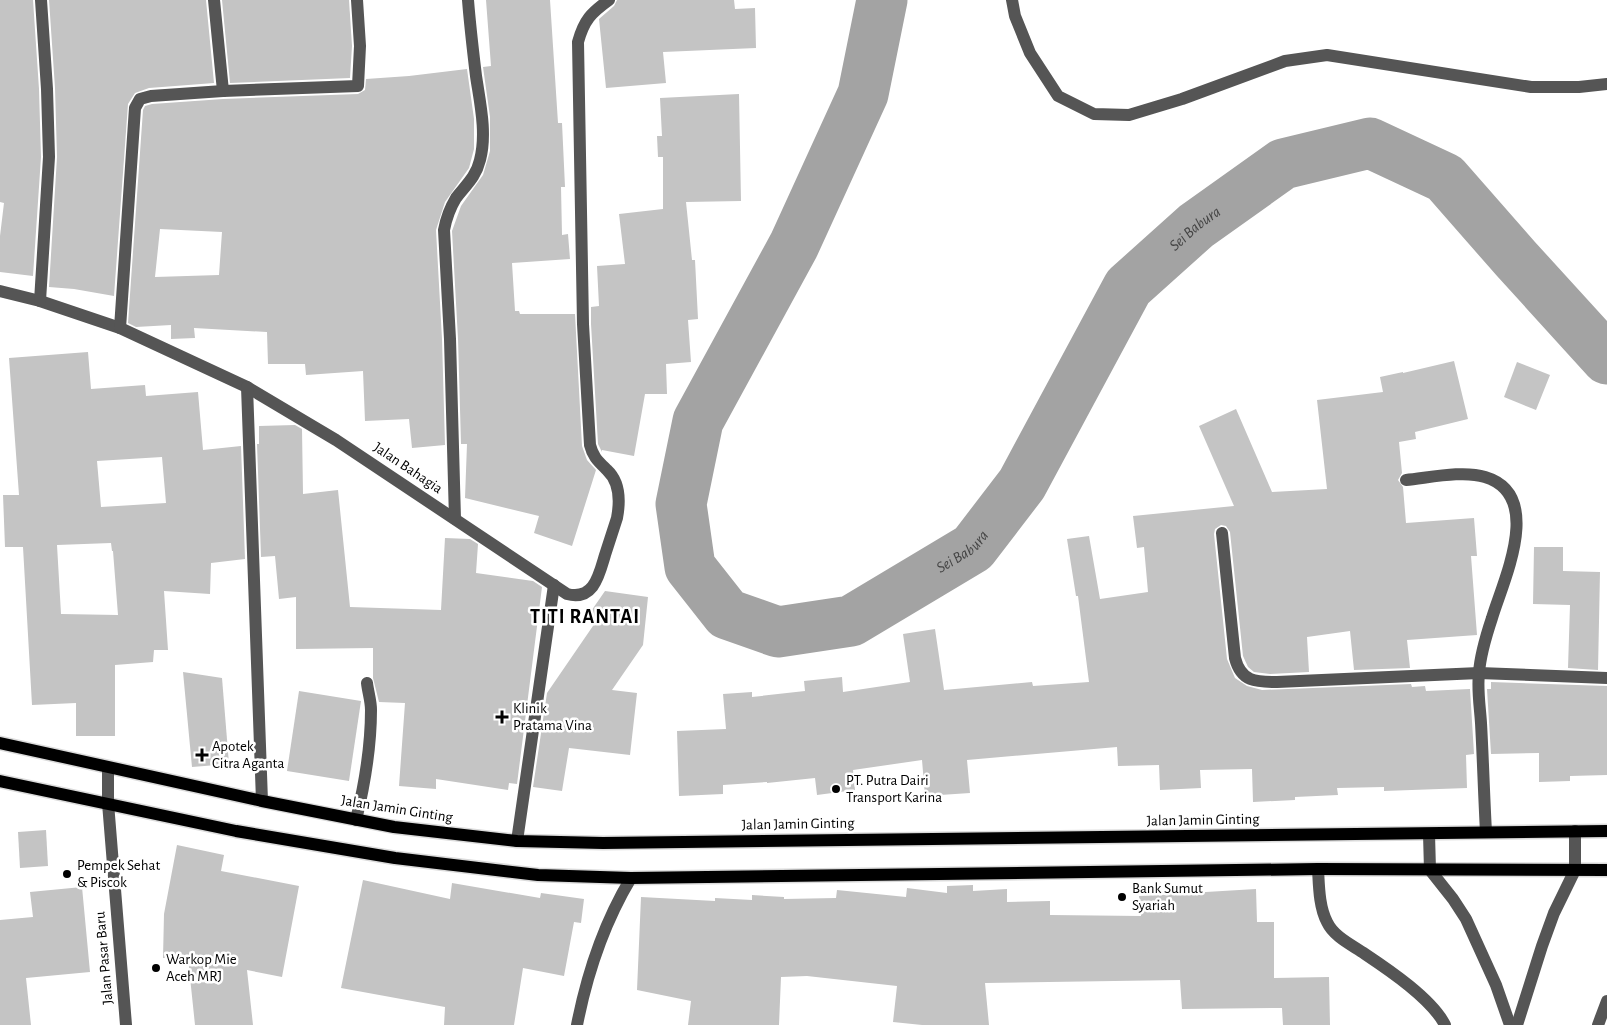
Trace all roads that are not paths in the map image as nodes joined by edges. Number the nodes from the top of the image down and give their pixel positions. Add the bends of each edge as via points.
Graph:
1 (41, 0) edge
2 (214, 0) edge
3 (357, 0) edge
4 (468, 0) edge
5 (608, 0) edge
6 (1012, 0) edge
7 (1607, 84) edge
8 (223, 91) junction
9 (0, 291) edge
10 (40, 301) junction
11 (120, 328) junction
12 (247, 387) junction
13 (1406, 480) dead end
14 (454, 519) junction
15 (1222, 532) dead end
16 (554, 585) junction
17 (1478, 673) junction
18 (1607, 678) edge
19 (367, 683) dead end
20 (0, 743) edge
21 (108, 768) junction
22 (0, 781) edge
23 (262, 801) junction
24 (108, 803) junction
25 (356, 820) junction
26 (1576, 831) junction
27 (1607, 831) edge
28 (1486, 832) junction
29 (1429, 834) junction
30 (517, 841) junction
31 (1318, 869) junction
32 (1430, 870) junction
33 (1575, 870) junction
34 (1607, 870) edge
35 (631, 878) junction
36 (1607, 1001) edge
37 (126, 1025) edge
38 (577, 1025) edge
39 (1445, 1025) edge
40 (1510, 1025) edge
41 (1517, 1025) edge
42 (1598, 1025) edge

1 - 10 street via 49,157
2 - 8 street
3 - 8 street via 358,86
4 - 14 street via 482,117 482,147 476,173 451,207 444,230
5 - 16 street, Jalan Bahagia via 588,16 578,42 583,324 590,445 594,458 613,476 619,508 593,586 578,596 567,594
6 - 7 street via 1030,53 1058,96 1094,114 1129,115 1285,61 1327,55 1531,87
8 - 11 street via 151,96 140,99 136,104
9 - 10 street, Jalan Bahagia
10 - 11 street, Jalan Bahagia
11 - 12 street, Jalan Bahagia
12 - 14 street, Jalan Bahagia via 336,440
12 - 23 street
13 - 17 street via 1467,475 1484,477 1508,493 1515,509 1515,544
14 - 16 street, Jalan Bahagia
15 - 17 street via 1235,658 1237,667 1250,680 1277,682
16 - 30 street
17 - 18 street
17 - 28 street
19 - 25 street via 370,723 363,792
20 - 21 main road, Jalan Jamin Ginting
21 - 23 main road, Jalan Jamin Ginting
21 - 24 street, Jalan Pasar Baru
22 - 24 main road
23 - 25 main road, Jalan Jamin Ginting
24 - 35 main road via 236,831 394,858 538,875
24 - 37 street, Jalan Pasar Baru
25 - 30 main road, Jalan Jamin Ginting
26 - 27 main road, Jalan Jamin Ginting
26 - 28 main road, Jalan Jamin Ginting
26 - 33 street
28 - 29 main road, Jalan Jamin Ginting
29 - 30 main road, Jalan Jamin Ginting via 603,843
29 - 32 street
31 - 32 main road
31 - 35 main road
31 - 39 street via 1324,912 1331,929 1426,999
32 - 33 main road
32 - 40 street via 1466,919
33 - 34 main road
33 - 41 street via 1554,913
35 - 38 street via 619,898 590,970
36 - 42 street

